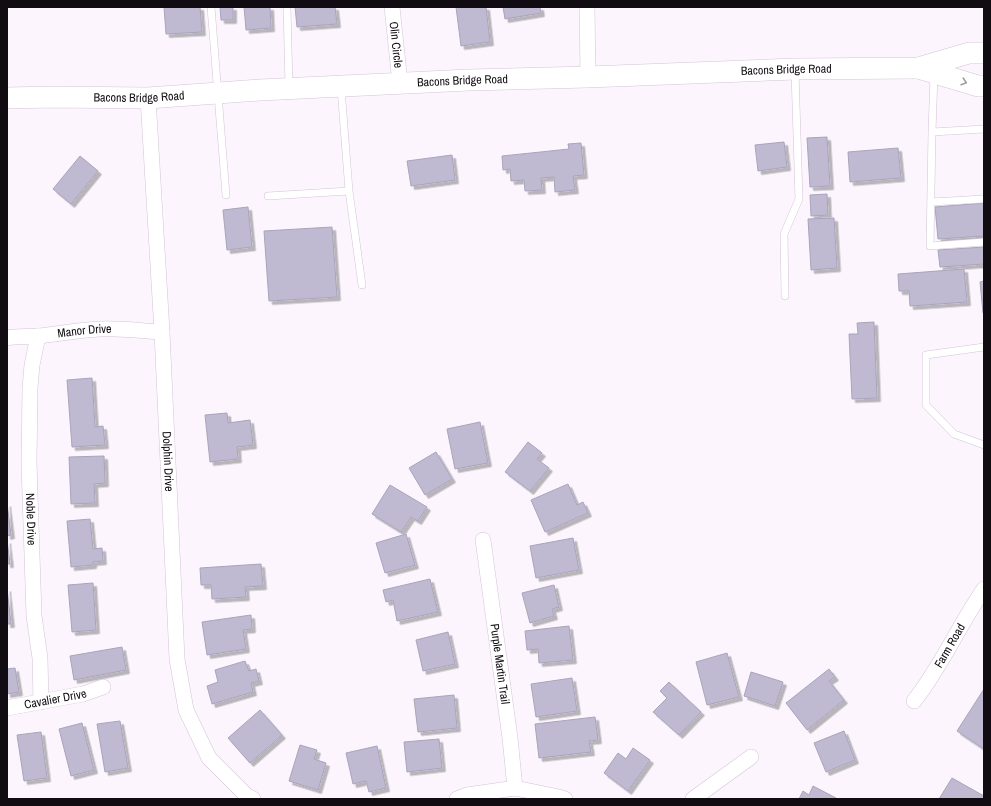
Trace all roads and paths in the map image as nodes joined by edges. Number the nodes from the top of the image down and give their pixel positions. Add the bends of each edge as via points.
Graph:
1 (211, 7) edge
2 (287, 7) edge
3 (392, 7) edge
4 (587, 7) edge
5 (984, 53) edge
6 (795, 70) junction
7 (926, 71) junction
8 (588, 77) junction
9 (400, 83) junction
10 (341, 86) junction
11 (984, 86) edge
12 (289, 89) junction
13 (218, 93) junction
14 (7, 98) edge
15 (148, 98) junction
16 (984, 129) edge
17 (932, 132) junction
18 (349, 191) junction
19 (226, 194) dead end
20 (268, 196) dead end
21 (984, 199) edge
22 (931, 202) junction
23 (984, 242) edge
24 (362, 285) dead end
25 (785, 296) dead end
26 (162, 332) junction
27 (38, 336) junction
28 (7, 338) edge
29 (984, 347) edge
30 (984, 445) edge
31 (483, 540) dead end
32 (984, 589) edge
33 (103, 687) dead end
34 (914, 701) dead end
35 (41, 702) junction
36 (7, 708) edge
37 (751, 757) dead end
38 (515, 788) junction
39 (248, 798) edge
40 (457, 799) edge
41 (565, 799) edge
42 (693, 799) edge

1 - 13 lane
2 - 12 lane
3 - 9 street, Olin Circle
4 - 8 street
5 - 7 main road, Bacons Bridge Road via 969,53
6 - 7 main road, Bacons Bridge Road
6 - 8 main road, Bacons Bridge Road
6 - 25 lane via 799,199 784,234
7 -> 11 main road, Bacons Bridge Road
7 - 17 lane
8 - 9 main road, Bacons Bridge Road
9 - 10 main road, Bacons Bridge Road
10 - 12 main road, Bacons Bridge Road
10 - 18 lane
12 - 13 main road, Bacons Bridge Road
13 - 15 main road, Bacons Bridge Road
13 - 19 lane
14 - 15 main road, Bacons Bridge Road
15 - 26 street, Dolphin Drive
16 - 17 lane
17 - 22 lane
18 - 20 lane
18 - 24 lane
21 - 22 lane
22 - 23 lane via 930,246
26 - 27 street, Manor Drive via 100,329
26 - 39 street, Dolphin Drive via 177,659 186,710 209,758
27 - 28 street, Manor Drive
27 - 35 street, Noble Drive via 30,388 29,463 34,616 40,658
29 - 30 lane via 926,355 926,405 954,434
31 - 38 street, Purple Martin Trail
32 - 34 street, Farm Road via 932,676
33 - 35 street, Cavalier Drive via 83,694
35 - 36 street, Cavalier Drive
37 - 42 street
38 - 40 street via 467,795
38 - 41 street

